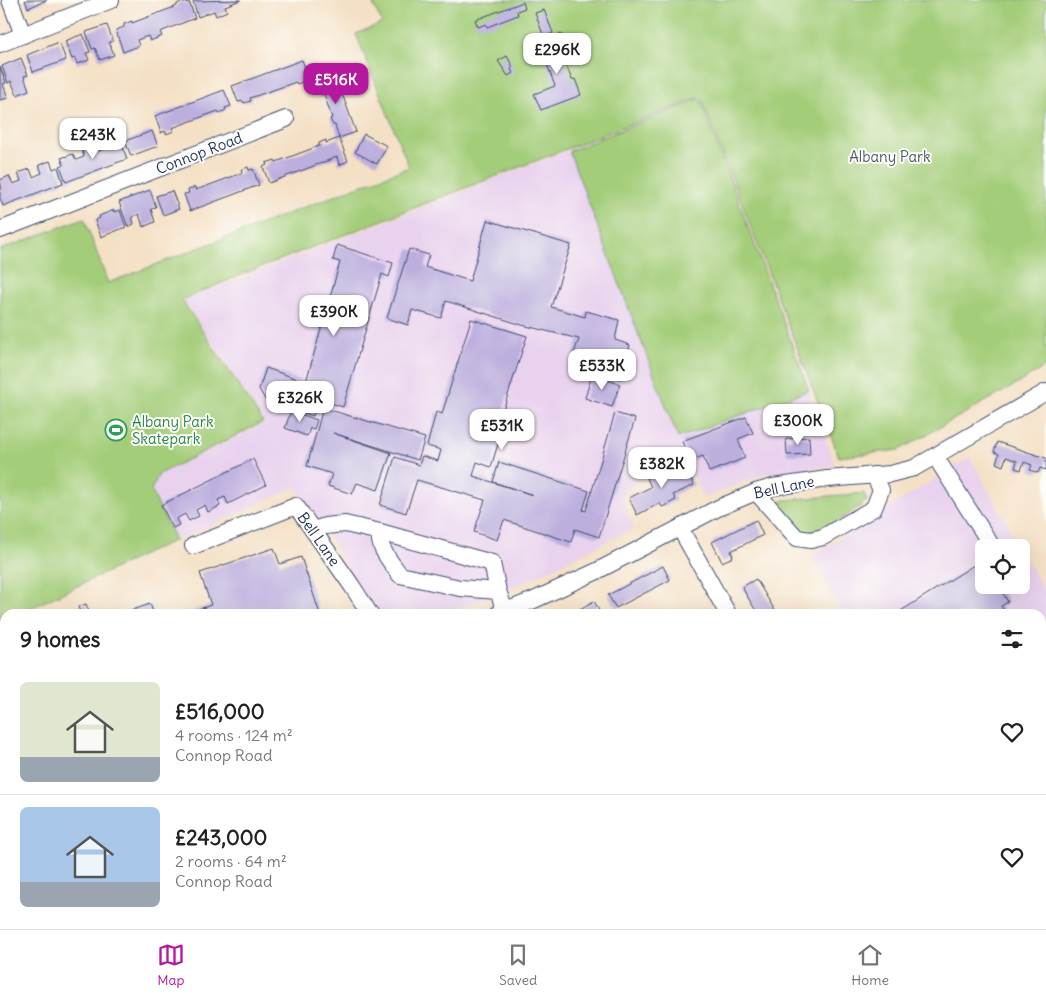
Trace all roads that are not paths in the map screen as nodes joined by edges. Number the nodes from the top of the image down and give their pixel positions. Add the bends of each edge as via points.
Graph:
1 (10, 0) edge
2 (111, 0) edge
3 (23, 35) junction
4 (0, 44) edge
5 (286, 119) dead end
6 (0, 230) edge
7 (1046, 392) edge
8 (935, 456) junction
9 (874, 475) junction
10 (756, 492) junction
11 (680, 528) junction
12 (313, 530) junction
13 (380, 532) junction
14 (987, 539) edge
15 (193, 546) dead end
16 (498, 591) junction
17 (367, 609) edge
18 (502, 609) edge
19 (512, 609) edge
20 (725, 609) edge

1 - 3 street
2 - 3 street
3 - 4 street
5 - 6 street, Connop Road
7 - 8 street, Bell Lane
8 - 9 street, Bell Lane via 914,468
8 - 14 street
9 - 10 street, Bell Lane via 827,479
9 - 10 street via 881,490 874,508 823,537 810,540 797,538
10 - 11 street, Bell Lane
11 - 19 street, Bell Lane via 570,584
11 - 20 street
12 - 13 street via 345,524
12 - 15 street, Bell Lane via 296,506
12 - 17 street, Bell Lane
13 - 16 street via 492,563
13 - 16 street via 378,539 384,552 400,575 460,588
16 - 18 street

